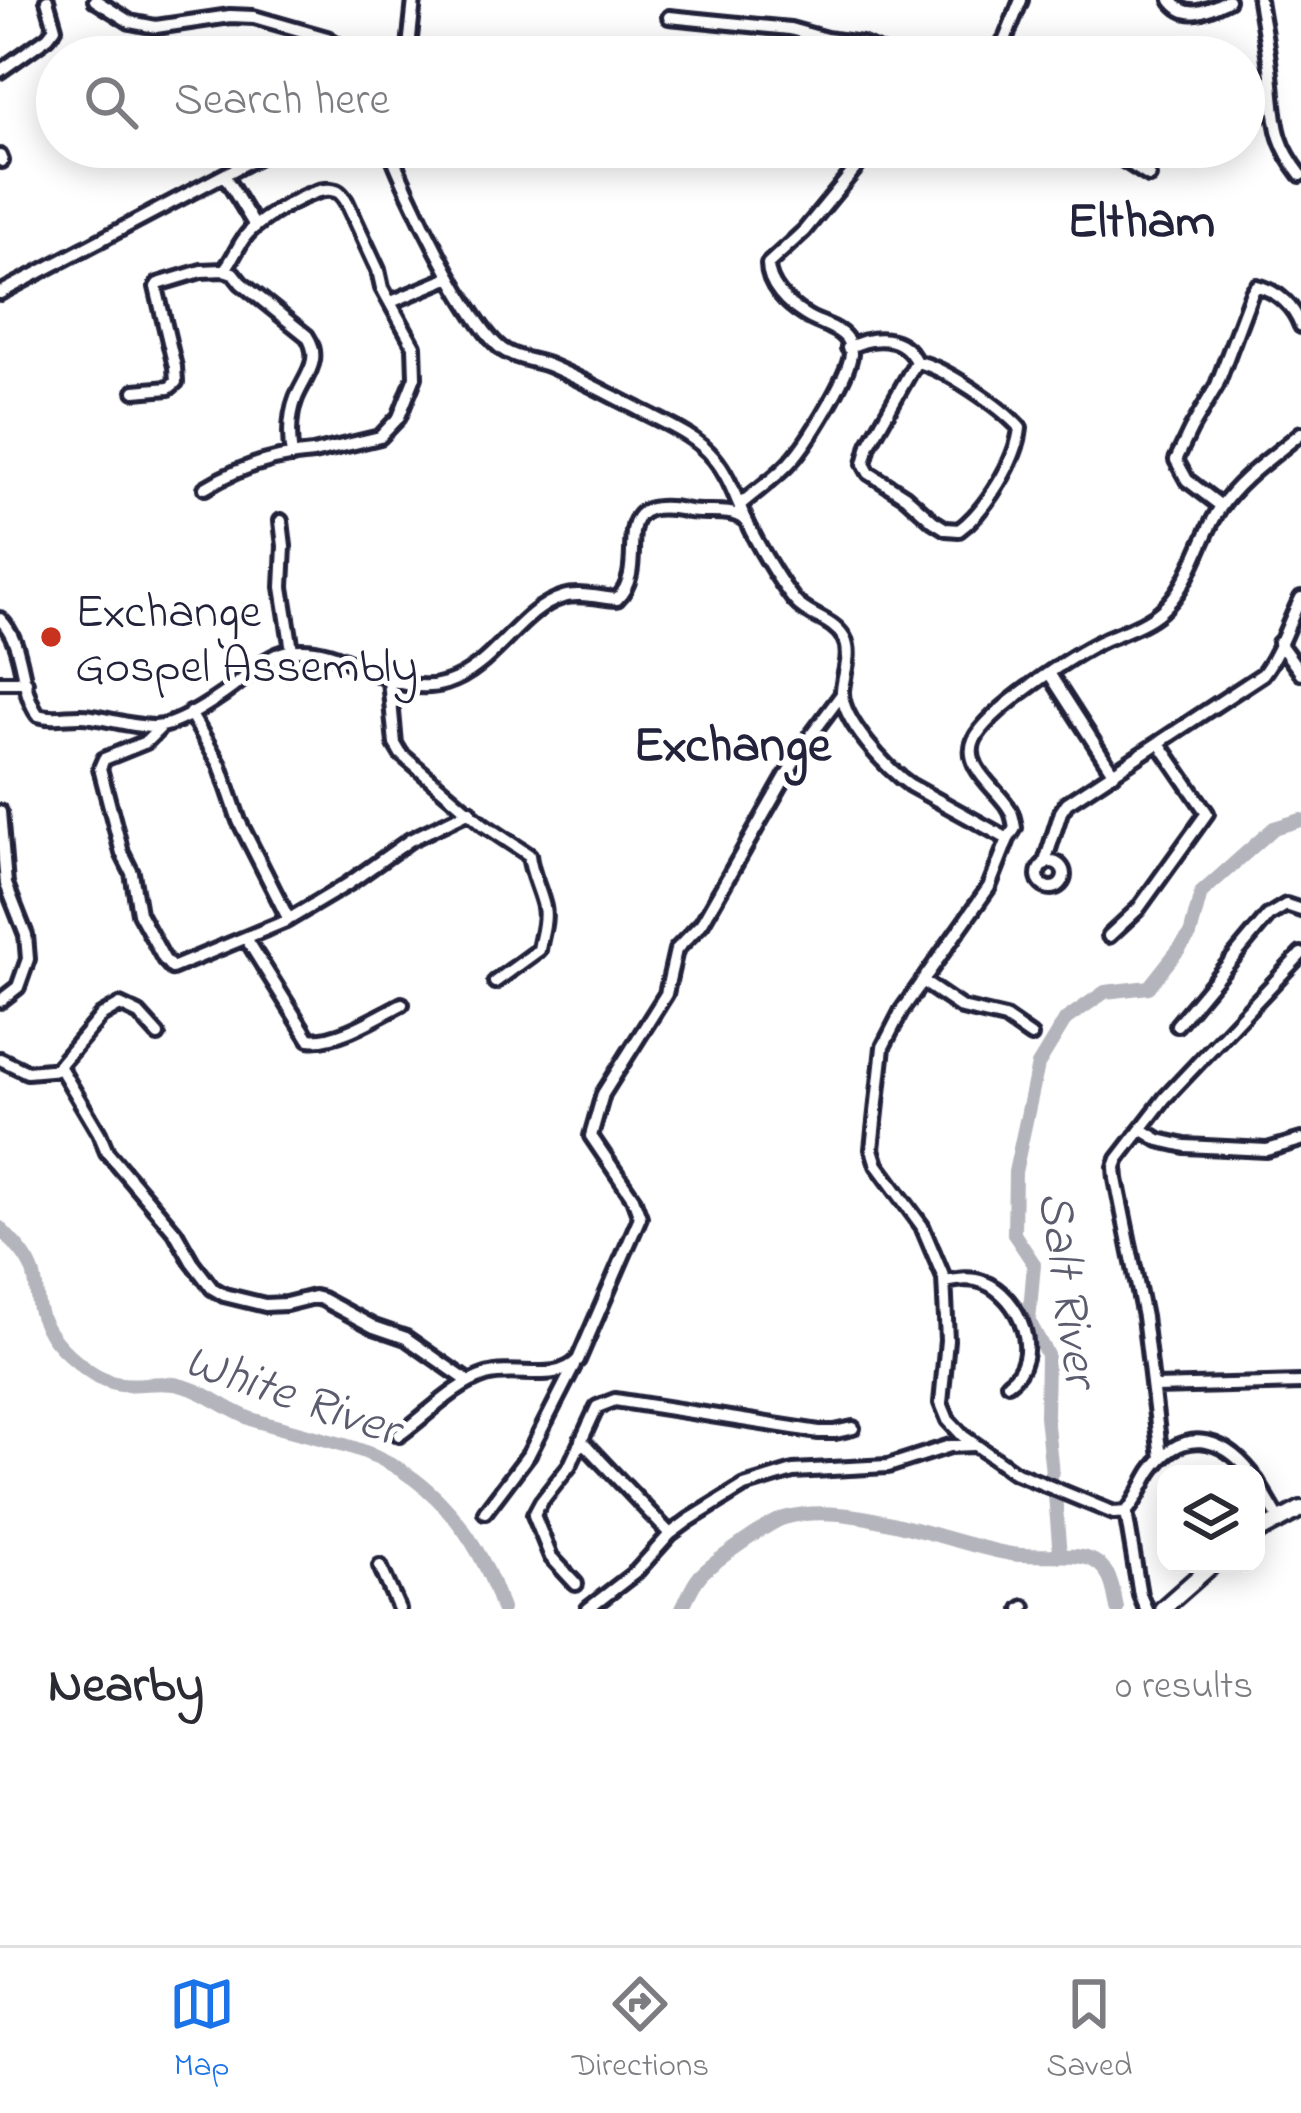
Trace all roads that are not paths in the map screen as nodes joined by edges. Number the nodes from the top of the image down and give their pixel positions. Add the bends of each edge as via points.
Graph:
1 (47, 0) edge
2 (236, 0) edge
3 (414, 0) edge
4 (1022, 0) edge
5 (1171, 0) edge
6 (1228, 0) edge
7 (1259, 0) edge
8 (99, 1) edge
9 (230, 16) junction
10 (668, 17) dead end
11 (49, 36) edge
12 (320, 36) edge
13 (410, 36) edge
14 (815, 36) edge
15 (1007, 36) edge
16 (1264, 36) edge
17 (1265, 41) edge
18 (36, 46) edge
19 (0, 71) edge
20 (239, 168) edge
21 (397, 168) edge
22 (856, 168) edge
23 (1136, 168) edge
24 (1301, 175) edge
25 (224, 176) junction
26 (1149, 176) dead end
27 (255, 226) junction
28 (224, 270) junction
29 (451, 277) junction
30 (0, 293) edge
31 (391, 302) junction
32 (1301, 326) edge
33 (848, 348) junction
34 (916, 362) junction
35 (135, 391) dead end
36 (1301, 434) edge
37 (292, 456) junction
38 (205, 488) dead end
39 (741, 504) junction
40 (1222, 506) junction
41 (281, 521) dead end
42 (746, 521) junction
43 (1301, 598) edge
44 (0, 619) edge
45 (1280, 644) junction
46 (292, 650) junction
47 (1049, 673) junction
48 (1301, 673) edge
49 (389, 680) junction
50 (0, 682) edge
51 (26, 682) junction
52 (842, 694) junction
53 (190, 713) junction
54 (162, 726) junction
55 (1159, 743) junction
56 (1114, 774) junction
57 (470, 811) junction
58 (0, 812) edge
59 (1008, 839) junction
60 (1049, 860) dead end
61 (1301, 910) edge
62 (288, 918) junction
63 (1109, 936) dead end
64 (246, 938) junction
65 (1301, 954) edge
66 (922, 981) junction
67 (495, 982) dead end
68 (0, 1001) edge
69 (402, 1004) dead end
70 (1177, 1025) dead end
71 (158, 1035) dead end
72 (1031, 1036) dead end
73 (0, 1059) edge
74 (57, 1068) junction
75 (1141, 1129) junction
76 (1301, 1140) edge
77 (944, 1282) junction
78 (576, 1363) junction
79 (469, 1382) junction
80 (1008, 1383) dead end
81 (1301, 1383) edge
82 (1155, 1387) junction
83 (853, 1428) dead end
84 (399, 1435) dead end
85 (581, 1440) junction
86 (977, 1446) junction
87 (1161, 1458) junction
88 (1242, 1465) edge
89 (1265, 1495) edge
90 (1301, 1508) edge
91 (485, 1512) dead end
92 (1126, 1512) junction
93 (1279, 1519) junction
94 (1265, 1528) edge
95 (670, 1534) junction
96 (380, 1566) dead end
97 (1203, 1573) edge
98 (576, 1584) dead end
99 (1166, 1605) edge
100 (399, 1609) edge
101 (588, 1609) edge
102 (1145, 1609) edge

1 - 11 street via 55,28
2 - 9 street
3 - 13 street
4 - 15 street
5 - 6 street via 1199,14
7 - 16 street
8 - 9 street via 130,22 161,28
9 - 12 street
10 - 14 street
17 - 24 street via 1279,137
18 - 19 street
20 - 25 street
21 - 29 street
22 - 33 street via 767,268 775,289 842,334
23 - 26 street
25 - 27 street
25 - 30 street
27 - 28 street
27 - 31 street via 313,193 337,192
28 - 35 street via 158,284 176,382
28 - 37 street via 312,344 313,366 291,422
29 - 31 street
29 - 39 street via 502,350 681,430 710,453
31 - 37 street via 416,360 399,417 380,436
32 - 40 street via 1284,299 1263,286 1252,292 1217,385 1176,460 1187,480
33 - 34 street via 891,340
33 - 39 street via 826,413 800,452
34 - 34 street via 991,402 1020,428 1002,476 959,530 933,521 864,464
36 - 40 street
37 - 38 street
39 - 42 street
40 - 47 street via 1165,608
41 - 46 street
42 - 49 street via 736,513 649,508 638,518 621,597 555,600 488,659 446,683
42 - 52 street via 794,600 846,641
43 - 45 street
44 - 51 street via 16,642
45 - 48 street
45 - 55 street via 1263,674
46 - 49 street via 335,655
46 - 53 street
47 - 56 street
47 - 59 street via 973,741 977,766 1010,809 1015,828
49 - 57 street via 395,744
50 - 51 street
51 - 54 street via 42,717
52 - 59 street via 862,734 898,776
52 - 78 street via 803,746 702,923 676,950 666,994 604,1094 591,1136 640,1217
53 - 54 street
53 - 62 street
54 - 64 street via 100,763 140,913 172,968
55 - 56 street
55 - 63 street via 1207,813
56 - 60 street via 1067,803
57 - 62 street
57 - 67 street via 529,855 544,904 539,950
58 - 68 street via 6,884 28,958 18,987
59 - 66 street via 989,887
61 - 70 street via 1286,904 1268,916
62 - 64 street
64 - 69 street via 313,1041
65 - 75 street
66 - 72 street via 962,1008 1005,1018
66 - 77 street via 883,1047 872,1149 931,1242
71 - 74 street via 120,1004
73 - 74 street via 28,1072
74 - 79 street via 107,1152 212,1288 265,1305 322,1299 420,1346
75 - 76 street via 1185,1146 1268,1150
75 - 82 street via 1115,1176
77 - 80 street via 986,1282 1015,1310 1027,1352
77 - 86 street via 943,1411
78 - 79 street
78 - 91 street via 529,1454
79 - 84 street
81 - 82 street
82 - 87 street
83 - 85 street via 819,1432 615,1400 597,1407
85 - 95 street
85 - 98 street via 534,1515 551,1557
86 - 92 street via 1030,1481
86 - 95 street via 888,1466 777,1475 726,1496
87 - 88 street via 1200,1441 1226,1448
87 - 92 street
89 - 93 street
90 - 93 main road
92 - 102 street
93 - 94 main road
95 - 101 street
96 - 100 street
97 - 99 main road

